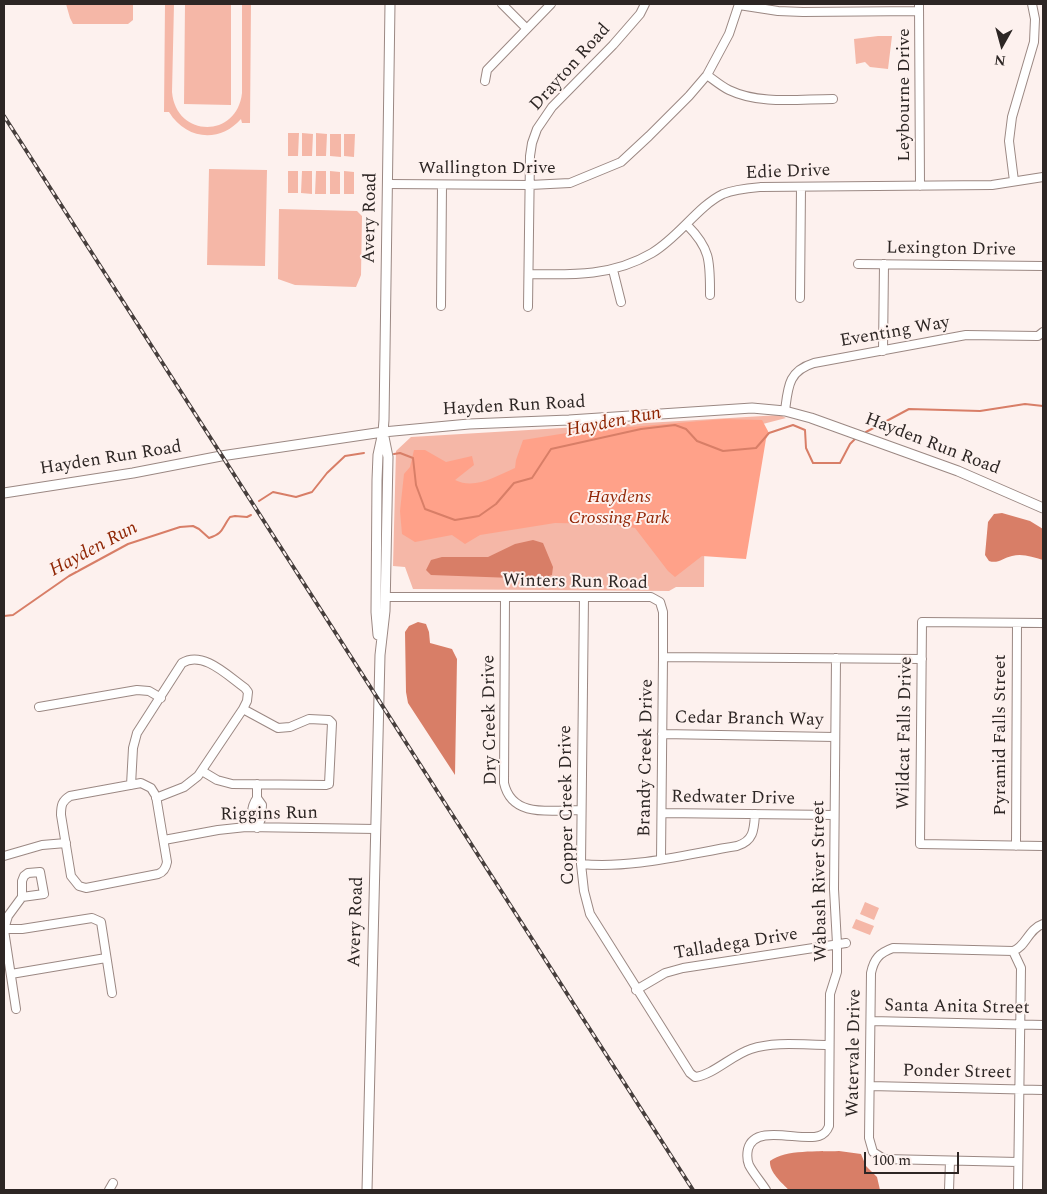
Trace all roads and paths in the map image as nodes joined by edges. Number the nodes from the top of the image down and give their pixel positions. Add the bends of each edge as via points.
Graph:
1 (390, 4) edge
2 (502, 4) edge
3 (550, 4) edge
4 (645, 4) edge
5 (739, 4) edge
6 (1032, 4) edge
7 (832, 8) edge
8 (919, 8) edge
9 (526, 28) junction
10 (707, 75) junction
11 (485, 81) dead end
12 (833, 99) dead end
13 (1043, 177) edge
14 (1014, 181) junction
15 (388, 184) junction
16 (442, 185) junction
17 (530, 186) junction
18 (920, 186) junction
19 (801, 187) junction
20 (687, 225) junction
21 (858, 264) dead end
22 (884, 264) junction
23 (1043, 266) edge
24 (613, 270) junction
25 (530, 274) junction
26 (710, 294) dead end
27 (800, 298) dead end
28 (621, 302) dead end
29 (441, 306) dead end
30 (528, 307) dead end
31 (1043, 332) edge
32 (884, 351) junction
33 (785, 411) junction
34 (384, 432) junction
35 (4, 493) edge
36 (1043, 508) edge
37 (385, 597) junction
38 (505, 597) junction
39 (584, 597) junction
40 (1017, 623) junction
41 (1043, 623) edge
42 (380, 655) junction
43 (663, 657) junction
44 (836, 658) junction
45 (922, 659) junction
46 (161, 698) junction
47 (39, 707) dead end
48 (243, 709) junction
49 (662, 734) junction
50 (835, 737) junction
51 (202, 771) junction
52 (131, 784) junction
53 (257, 784) junction
54 (156, 798) junction
55 (581, 810) junction
56 (662, 813) junction
57 (755, 814) junction
58 (834, 815) junction
59 (257, 828) junction
60 (376, 829) junction
61 (164, 840) junction
62 (66, 843) junction
63 (1016, 846) junction
64 (1043, 846) edge
65 (4, 856) edge
66 (660, 859) junction
67 (581, 864) junction
68 (22, 897) dead end
69 (1043, 924) edge
70 (4, 929) edge
71 (841, 944) junction
72 (1013, 951) junction
73 (106, 958) junction
74 (11, 974) junction
75 (636, 990) junction
76 (112, 993) dead end
77 (16, 1009) dead end
78 (871, 1021) junction
79 (1021, 1025) junction
80 (1043, 1025) edge
81 (829, 1045) junction
82 (870, 1086) junction
83 (1019, 1089) junction
84 (1043, 1090) edge
85 (950, 1161) junction
86 (1018, 1162) junction
87 (367, 1190) edge
88 (766, 1190) edge
89 (949, 1190) edge
90 (1018, 1190) edge

1 - 15 main road, Avery Road
2 - 9 street
3 - 9 street
4 - 17 street, Drayton Road via 613,45 552,107 536,130 532,143
5 - 7 street via 778,11
5 - 10 street, Wallington Drive via 729,34
6 - 14 street via 1034,42 1012,117 1009,141
7 - 8 street
8 - 18 street, Leybourne Drive
9 - 11 street via 487,70
10 - 12 street via 745,96
10 - 17 street, Wallington Drive via 621,162 570,183
13 - 14 street, Edie Drive
14 - 18 street, Edie Drive via 992,186
15 - 16 street, Wallington Drive
15 - 34 main road, Avery Road
16 - 17 street, Wallington Drive
16 - 29 street
17 - 25 street, Drayton Road
18 - 19 street, Edie Drive
19 - 20 street, Edie Drive via 755,187 730,192 712,201
19 - 27 street
20 - 24 street, Edie Drive via 654,252
20 - 26 street via 706,250
21 - 22 street, Lexington Drive
22 - 23 street, Lexington Drive
22 - 32 street
24 - 25 street, Edie Drive
24 - 28 street
25 - 30 street, Drayton Road
31 - 32 street, Eventing Way via 1038,336 966,335
32 - 33 street, Eventing Way via 802,366 791,379
33 - 34 main road, Hayden Run Road via 752,408
33 - 36 main road, Hayden Run Road via 958,471
34 - 35 main road, Hayden Run Road
34 - 37 main road, Avery Road via 388,456
34 - 42 main road, Avery Road via 378,454 377,480 376,612
37 - 38 street, Winters Run Road
37 - 42 main road, Avery Road
38 - 39 street, Winters Run Road
38 - 55 street, Dry Creek Drive via 506,792 515,804 529,809
39 - 43 street, Winters Run Road via 651,597 660,602
39 - 55 street, Copper Creek Drive
40 - 41 street
40 - 45 street, Wildcat Falls Drive via 922,622
40 - 63 street, Pyramid Falls Street
42 - 60 main road, Avery Road
43 - 44 street
43 - 49 street, Brandy Creek Drive
44 - 45 street
44 - 50 street, Wabash River Street
45 - 63 street, Wildcat Falls Drive via 920,844
46 - 47 street via 149,691 137,690
46 - 48 street via 182,663 205,660 248,692
46 - 52 street via 138,733 133,748
48 - 51 street
48 - 53 street via 278,728 309,719 332,723 330,784
49 - 50 street, Cedar Branch Way
49 - 56 street, Brandy Creek Drive
50 - 58 street, Wabash River Street
51 - 53 street via 224,782
51 - 54 street via 184,787
52 - 54 street via 147,785 154,790
52 - 62 street via 64,800 61,815
53 - 59 street via 252,819
54 - 61 street
55 - 67 street, Copper Creek Drive
56 - 57 street, Redwater Drive
56 - 66 street, Brandy Creek Drive
57 - 58 street, Redwater Drive
57 - 66 street via 754,833 744,844
58 - 71 street, Wabash River Street via 834,889
59 - 60 street, Riggins Run
59 - 61 street, Riggins Run via 218,830
60 - 87 main road, Avery Road
61 - 62 street via 168,862 162,872 86,888 79,886 71,876
62 - 65 street via 42,845
63 - 64 street
66 - 67 street via 619,865
67 - 75 street, Copper Creek Drive via 590,914
68 - 70 street via 8,916
69 - 72 street via 1031,931 1018,950
70 - 73 street via 92,918 101,922
70 - 74 street
71 - 75 street, Talladega Drive via 683,968 665,973
71 - 81 street, Wabash River Street via 830,994
72 - 78 street, Watervale Drive via 893,948 879,955 873,964
72 - 79 street via 1021,968
73 - 74 street
73 - 76 street
74 - 77 street
75 - 81 street, Copper Creek Drive via 695,1077 751,1049 769,1045
78 - 79 street, Santa Anita Street
78 - 82 street, Watervale Drive
79 - 80 street, Santa Anita Street
79 - 83 street
81 - 88 street, Wabash River Street via 829,1126 826,1133 811,1138 771,1135 758,1138 750,1145 749,1164
82 - 83 street, Ponder Street
82 - 85 street, Watervale Drive via 869,1138 874,1152 884,1159
83 - 84 street, Ponder Street
83 - 86 street
85 - 86 street
85 - 89 street
86 - 90 street

